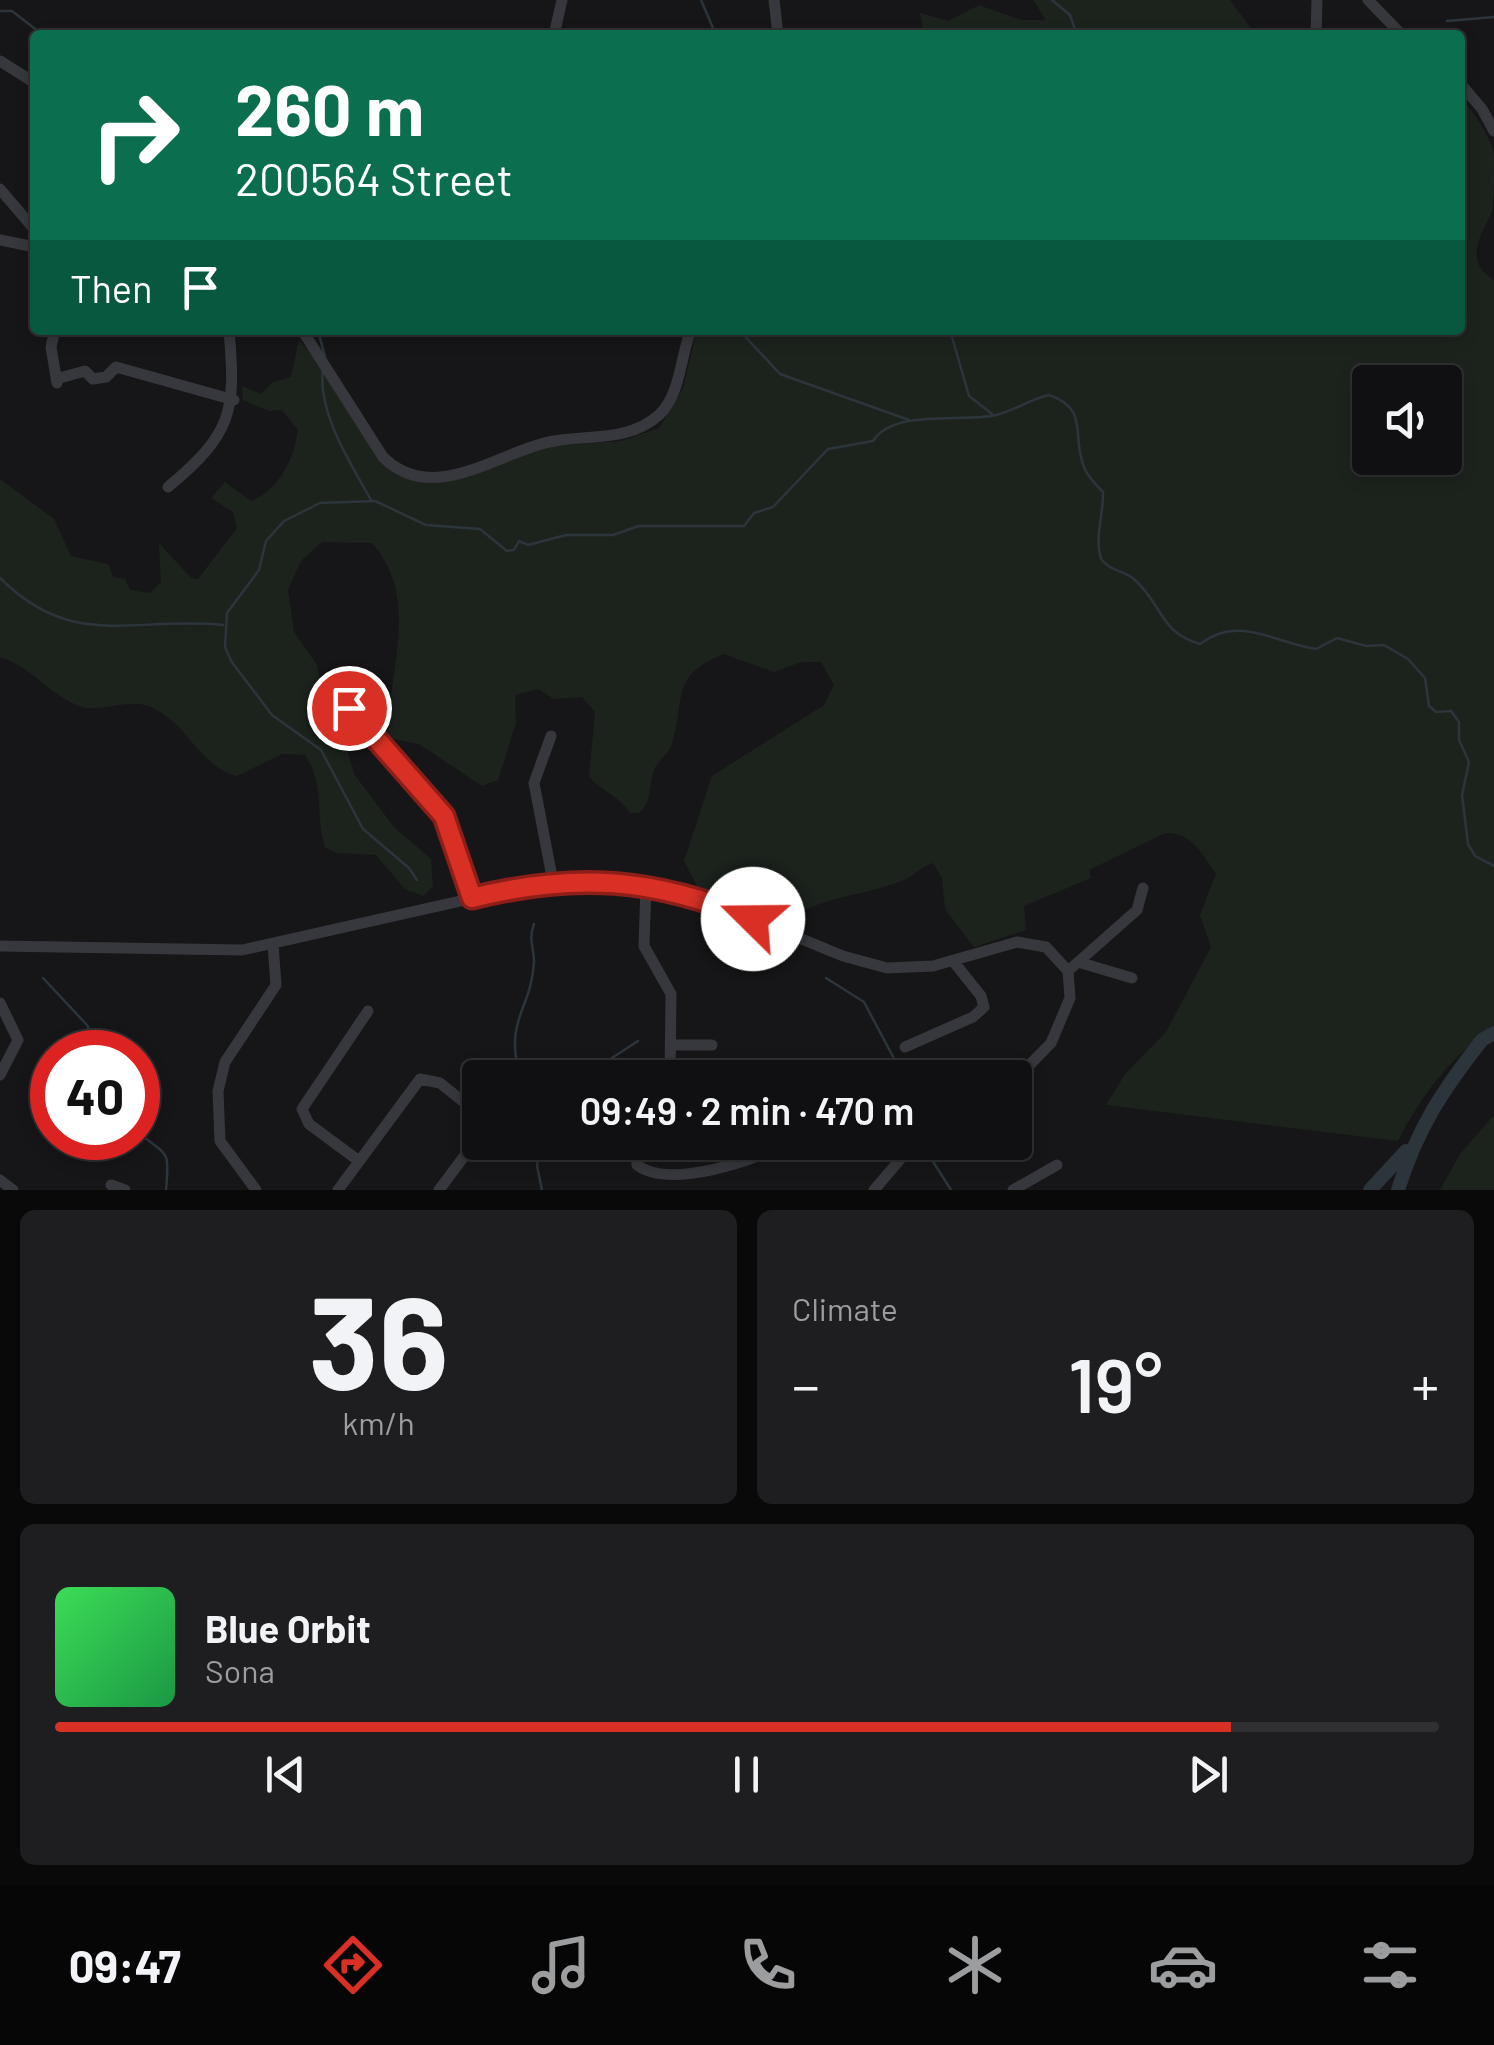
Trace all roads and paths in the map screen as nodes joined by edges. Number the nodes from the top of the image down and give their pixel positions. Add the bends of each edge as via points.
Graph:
1 (562, 0) edge
2 (774, 0) edge
3 (1317, 0) edge
4 (1368, 0) edge
5 (555, 30) edge
6 (777, 30) edge
7 (1316, 30) edge
8 (1395, 30) edge
9 (0, 61) edge
10 (30, 79) edge
11 (1465, 89) edge
12 (1494, 131) edge
13 (0, 188) edge
14 (30, 224) edge
15 (0, 240) edge
16 (30, 246) edge
17 (54, 335) edge
18 (230, 335) edge
19 (305, 335) edge
20 (690, 335) edge
21 (234, 400) junction
22 (168, 487) dead end
23 (349, 708) dead end
24 (551, 736) dead end
25 (553, 882) junction
26 (646, 886) junction
27 (1142, 888) dead end
28 (472, 898) junction
29 (273, 944) junction
30 (0, 946) edge
31 (953, 960) junction
32 (1073, 967) junction
33 (1132, 978) dead end
34 (1, 1007) edge
35 (368, 1011) dead end
36 (712, 1044) dead end
37 (674, 1045) junction
38 (905, 1047) dead end
39 (672, 1060) edge
40 (1032, 1064) edge
41 (0, 1076) edge
42 (462, 1101) edge
43 (462, 1159) edge
44 (359, 1160) junction
45 (637, 1160) edge
46 (750, 1160) edge
47 (900, 1160) edge
48 (1057, 1165) dead end
49 (0, 1180) edge
50 (111, 1184) dead end
51 (13, 1190) edge
52 (125, 1190) edge
53 (256, 1190) edge
54 (338, 1190) edge
55 (440, 1190) edge
56 (874, 1190) edge
57 (1012, 1190) edge

1 - 5 street
2 - 6 street
3 - 7 street
4 - 8 street
9 - 10 street
11 - 12 street
13 - 14 street
15 - 16 street
17 - 21 street via 58,383 85,370 102,378 116,366
18 - 21 street
19 - 20 street via 390,464 423,476 477,470 542,444 622,435 644,426 670,402
21 - 22 street via 210,445
23 - 28 street via 444,816
24 - 25 street via 534,783
25 - 26 street
25 - 28 street
26 - 31 street via 699,897 860,962 905,970
26 - 37 street via 644,946 671,994
27 - 32 street via 1137,910
28 - 29 street
29 - 30 street via 211,952
29 - 53 street via 273,994 219,1081 220,1141
31 - 32 street via 1028,942
31 - 38 street via 984,1007
32 - 33 street
32 - 40 street via 1058,1028
34 - 41 street via 18,1040
35 - 44 street via 302,1109 309,1124
36 - 37 street
37 - 39 street
42 - 44 street via 440,1083 420,1079
43 - 55 street
44 - 54 street
45 - 46 street via 642,1172 700,1182
47 - 56 street
48 - 57 street
49 - 51 street
50 - 52 street

